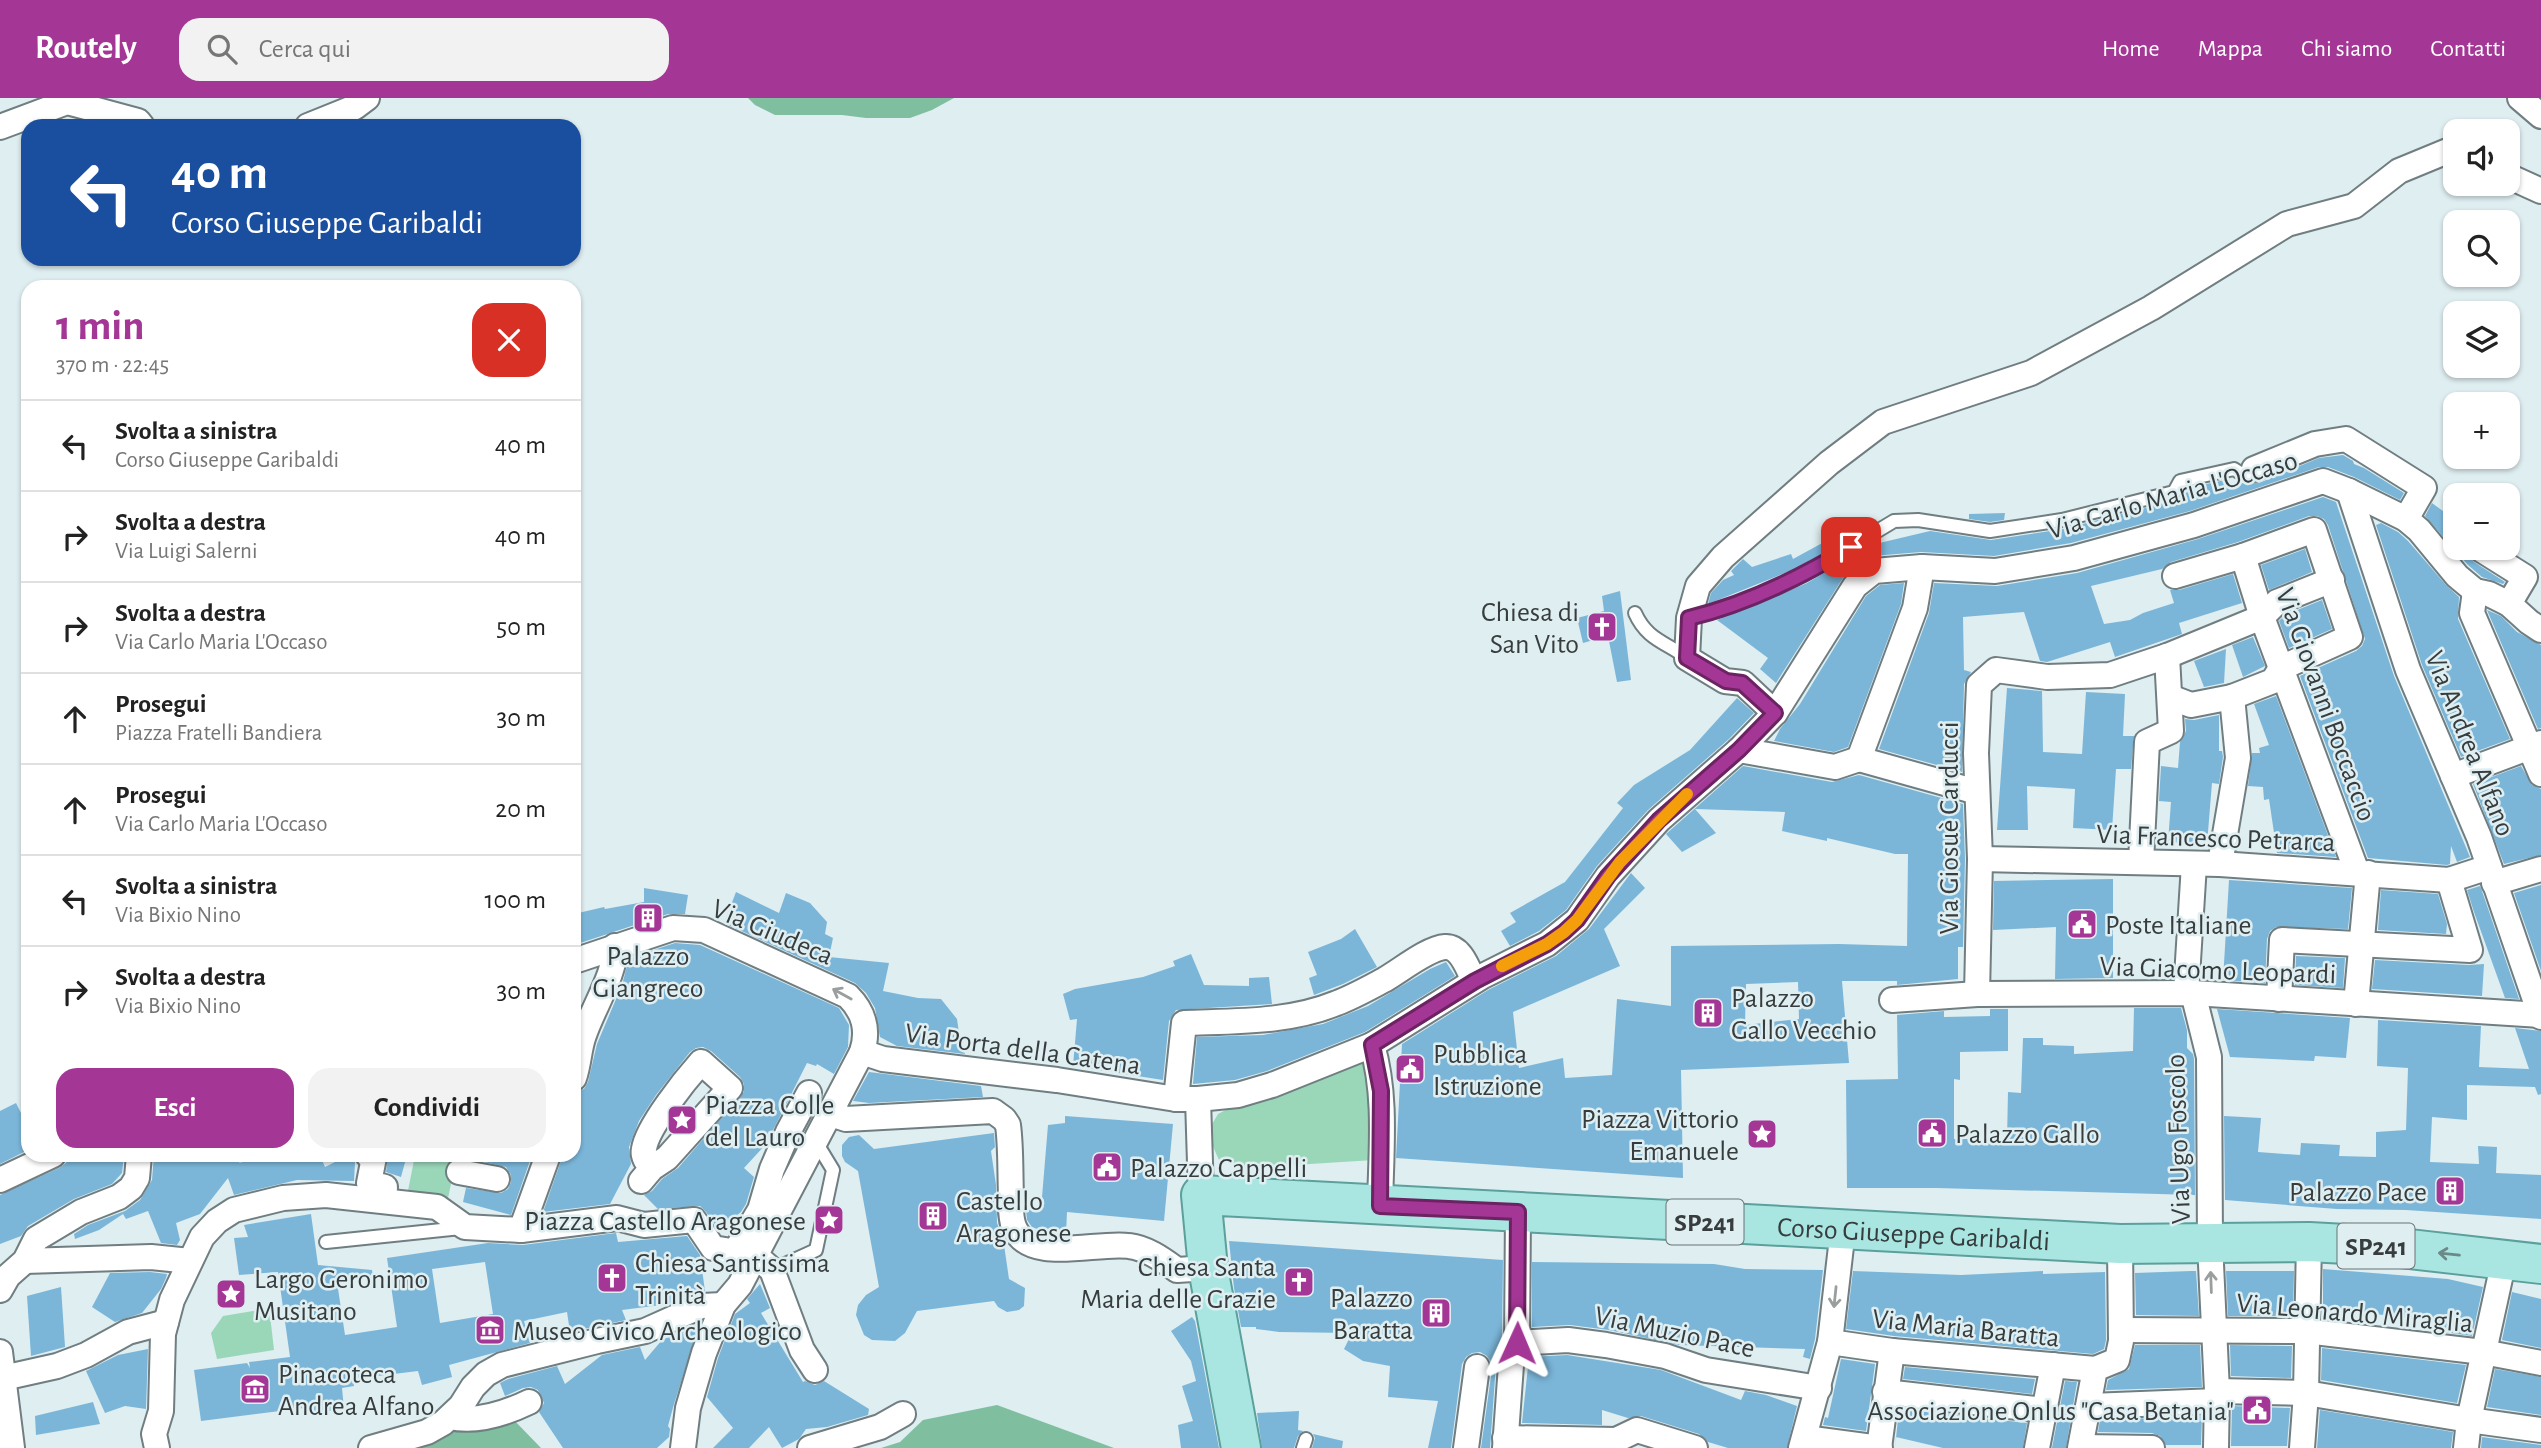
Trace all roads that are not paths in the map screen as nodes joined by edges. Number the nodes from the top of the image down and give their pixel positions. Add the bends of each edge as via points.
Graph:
1 (367, 98) edge
2 (2520, 98) edge
3 (2541, 116) edge
4 (21, 119) edge
5 (21, 119) edge
6 (131, 119) edge
7 (325, 119) edge
8 (0, 127) edge
9 (2443, 153) edge
10 (2520, 181) edge
11 (2541, 191) edge
12 (2254, 468) joint
13 (2349, 491) junction
14 (2406, 519) junction
15 (2243, 556) junction
16 (2498, 560) edge
17 (1922, 567) junction
18 (2175, 576) dead end
19 (2332, 580) junction
20 (2475, 591) junction
21 (2510, 604) junction
22 (1635, 614) dead end
23 (2262, 617) junction
24 (1689, 618) junction
25 (2541, 629) edge
26 (2167, 656) junction
27 (1687, 658) junction
28 (2281, 668) junction
29 (2170, 697) junction
30 (2232, 697) junction
31 (1775, 713) junction
32 (2536, 745) edge
33 (1739, 750) junction
34 (1859, 759) junction
35 (2541, 774) edge
36 (2453, 776) junction
37 (1978, 792) junction
38 (1980, 859) junction
39 (2141, 862) junction
40 (2194, 864) junction
41 (2220, 864) junction
42 (2541, 869) edge
43 (2363, 872) junction
44 (2491, 875) junction
45 (2449, 880) junction
46 (2361, 944) junction
47 (615, 946) junction
48 (581, 958) edge
49 (1470, 984) junction
50 (2189, 993) junction
51 (1977, 994) junction
52 (2279, 999) junction
53 (1892, 1000) dead end
54 (2356, 1004) junction
55 (2541, 1016) edge
56 (1372, 1045) junction
57 (581, 1050) edge
58 (862, 1052) junction
59 (809, 1093) dead end
60 (1191, 1105) junction
61 (831, 1114) junction
62 (816, 1142) junction
63 (38, 1162) edge
64 (138, 1162) edge
65 (373, 1162) edge
66 (545, 1162) edge
67 (459, 1172) dead end
68 (497, 1179) dead end
69 (643, 1179) dead end
70 (0, 1180) edge
71 (1201, 1195) junction
72 (384, 1200) junction
73 (1380, 1206) junction
74 (1518, 1212) junction
75 (617, 1218) junction
76 (465, 1227) junction
77 (1843, 1229) junction
78 (521, 1230) junction
79 (326, 1242) dead end
80 (2309, 1242) junction
81 (2210, 1243) junction
82 (2120, 1244) junction
83 (754, 1259) junction
84 (25, 1261) junction
85 (190, 1261) junction
86 (2523, 1262) edge
87 (1208, 1268) junction
88 (0, 1290) edge
89 (723, 1305) junction
90 (166, 1322) junction
91 (2121, 1330) junction
92 (2213, 1330) junction
93 (2306, 1331) junction
94 (1830, 1342) junction
95 (1517, 1343) junction
96 (1892, 1351) junction
97 (0, 1352) edge
98 (2483, 1352) junction
99 (2541, 1363) edge
100 (2053, 1365) junction
101 (1478, 1367) dead end
102 (2095, 1369) junction
103 (814, 1370) dead end
104 (3, 1378) junction
105 (1819, 1388) junction
106 (1885, 1392) junction
107 (2306, 1393) junction
108 (2217, 1396) junction
109 (529, 1402) dead end
110 (2090, 1406) junction
111 (2044, 1410) junction
112 (903, 1414) dead end
113 (450, 1417) junction
114 (2469, 1420) junction
115 (2541, 1430) edge
116 (1635, 1439) edge
117 (1505, 1443) edge
118 (1803, 1443) edge
119 (12, 1448) edge
120 (157, 1448) edge
121 (370, 1448) edge
122 (683, 1448) edge
123 (810, 1448) edge
124 (1241, 1448) edge
125 (1466, 1448) edge
126 (1695, 1448) edge
127 (1879, 1448) edge
128 (2036, 1448) edge
129 (2080, 1448) edge
130 (2152, 1448) edge
131 (2217, 1448) edge
132 (2302, 1448) edge
133 (2466, 1448) edge

1 - 7 street
2 - 3 street
4 - 8 street
5 - 6 street via 67,102
9 - 24 street via 2399,172 2354,206 2287,224 2151,308 2031,373 1883,422 1723,557 1698,586
10 - 11 street
12 - 14 street via 2315,444 2346,439 2424,488
12 - 24 lane via 2242,474 2234,469 2180,481 2174,492 2062,520 1990,531 1894,521 1804,575 1721,610
13 - 14 street, Via Carlo Maria L'Occaso
13 - 17 street, Via Carlo Maria L'Occaso via 2323,481 2194,525 2052,562 1995,572
13 - 36 street, Via Andrea Alfano via 2408,670
14 - 20 street, Via Carlo Maria L'Occaso
15 - 18 street
15 - 19 street via 2314,530
15 - 23 street, Via Giovanni Boccaccio
16 - 21 street via 2525,577
17 - 31 street, Via Carlo Maria L'Occaso via 1874,571 1855,586
17 - 34 street via 1915,608
19 - 23 street via 2277,601
19 - 28 street via 2350,637
20 - 21 street
20 - 32 street via 2472,613
21 - 25 street
22 - 27 lane via 1655,640
23 - 26 street
23 - 28 street, Via Giovanni Boccaccio
24 - 27 street
26 - 29 street
26 - 37 street, Via Giosuè Carducci via 2110,675 2047,677 1996,670 1979,685
27 - 31 street via 1726,681 1742,683
28 - 30 street via 2273,681
28 - 43 street, Via Giovanni Boccaccio
29 - 30 street via 2191,705
29 - 39 street via 2171,731 2147,742
30 - 41 street via 2238,758
31 - 33 street, Via Carlo Maria L'Occaso
32 - 35 street
32 - 36 street
33 - 34 street via 1835,767
33 - 49 street, Via Carlo Maria L'Occaso via 1659,820 1608,876 1577,920 1547,944
34 - 37 street
36 - 44 street, Via Andrea Alfano
37 - 38 street, Via Giosuè Carducci
38 - 39 street, Via Francesco Petrarca
38 - 51 street, Via Giosuè Carducci
39 - 40 street, Via Francesco Petrarca
40 - 41 street, Via Francesco Petrarca
40 - 50 street, Via Ugo Foscolo
41 - 43 street, Via Francesco Petrarca
42 - 44 street, Via Francesco Petrarca
43 - 45 street, Via Francesco Petrarca
43 - 46 street
44 - 45 street, Via Francesco Petrarca
44 - 55 street, Via Andrea Alfano
45 - 46 street via 2470,950
46 - 52 street via 2282,940
46 - 54 street
47 - 48 street, Via Giudeca
47 - 57 street via 613,964
58 -> 47 street, Via Giudeca via 864,1020 848,996 704,930 673,928
49 - 56 street
49 - 60 street via 1457,950 1447,946 1312,1012 1250,1022 1184,1023
50 - 51 street, Via Giacomo Leopardi
50 - 52 street, Via Giacomo Leopardi
50 - 81 street, Via Ugo Foscolo via 2209,1057
51 - 53 street, Via Giacomo Leopardi
52 - 54 street, Via Giacomo Leopardi
54 - 55 street, Via Giacomo Leopardi
56 - 60 street, Via Porta della Catena via 1272,1085
56 - 73 street via 1381,1091
58 - 60 street, Via Porta della Catena via 883,1059 1057,1080
58 - 61 street
59 - 83 street via 772,1170 760,1210
60 - 71 street
61 - 62 street
61 - 87 street via 846,1119 993,1111 1008,1125 1011,1216 1025,1242 1051,1249 1133,1246 1177,1270
62 - 83 street
62 - 83 lane via 832,1170 816,1250
63 - 70 street
64 - 84 street via 131,1188 36,1239
65 - 72 street via 369,1183 385,1187
66 - 78 street
67 - 68 street
69 - 75 street
71 - 73 main road, Corso Giuseppe Garibaldi / SP241
71 - 87 main road
72 - 76 street via 437,1208
72 - 85 street via 326,1195 283,1198 234,1210 202,1237
73 - 74 main road, Corso Giuseppe Garibaldi / SP241
74 - 77 main road, Corso Giuseppe Garibaldi / SP241
74 - 95 street
75 - 78 street
75 - 83 street via 644,1225 694,1220 713,1248
76 - 78 street
76 - 79 lane
77 - 82 main road, Corso Giuseppe Garibaldi / SP241
77 -> 94 street
80 - 81 main road, Corso Giuseppe Garibaldi / SP241
86 -> 80 main road, Corso Giuseppe Garibaldi / SP241
80 - 93 street
81 - 82 main road, Corso Giuseppe Garibaldi / SP241
92 -> 81 street, Via Ugo Foscolo
82 - 91 street
83 - 89 street
83 - 103 street
84 - 85 street
84 - 88 street
85 - 90 street
86 - 98 street
87 - 124 main road
89 - 113 street via 701,1306 646,1331 502,1365 486,1374
89 - 122 street via 692,1387
90 - 104 street via 128,1332 57,1366
90 - 120 street via 161,1411 154,1434
91 - 92 street, Via Leonardo Miraglia
91 - 102 street via 2117,1360
92 - 93 street, Via Leonardo Miraglia
92 - 108 street, Via Ugo Foscolo
93 - 98 street, Via Leonardo Miraglia
93 - 107 street
94 - 96 street, Via Maria Baratta
94 - 105 street
95 - 105 street, Via Muzio Pace via 1568,1340 1606,1345 1665,1356 1706,1370
95 - 117 street
96 - 100 street, Via Maria Baratta
96 - 106 street
97 - 104 street
98 - 99 street, Via Leonardo Miraglia
98 - 114 street
100 - 102 street, Via Maria Baratta
100 - 111 street
101 - 125 street
102 - 110 street
104 - 119 street
105 - 118 street
106 - 111 street
106 - 127 street
107 - 108 street
107 - 114 street
107 - 132 street
108 - 110 street
108 - 131 street, Via Ugo Foscolo
109 - 113 street via 466,1420
110 - 129 street
111 - 128 street
112 - 123 street via 880,1427
113 - 121 street via 427,1432
114 - 115 street
114 - 133 street
116 - 117 street
116 - 126 street
118 - 127 street
129 - 130 street

